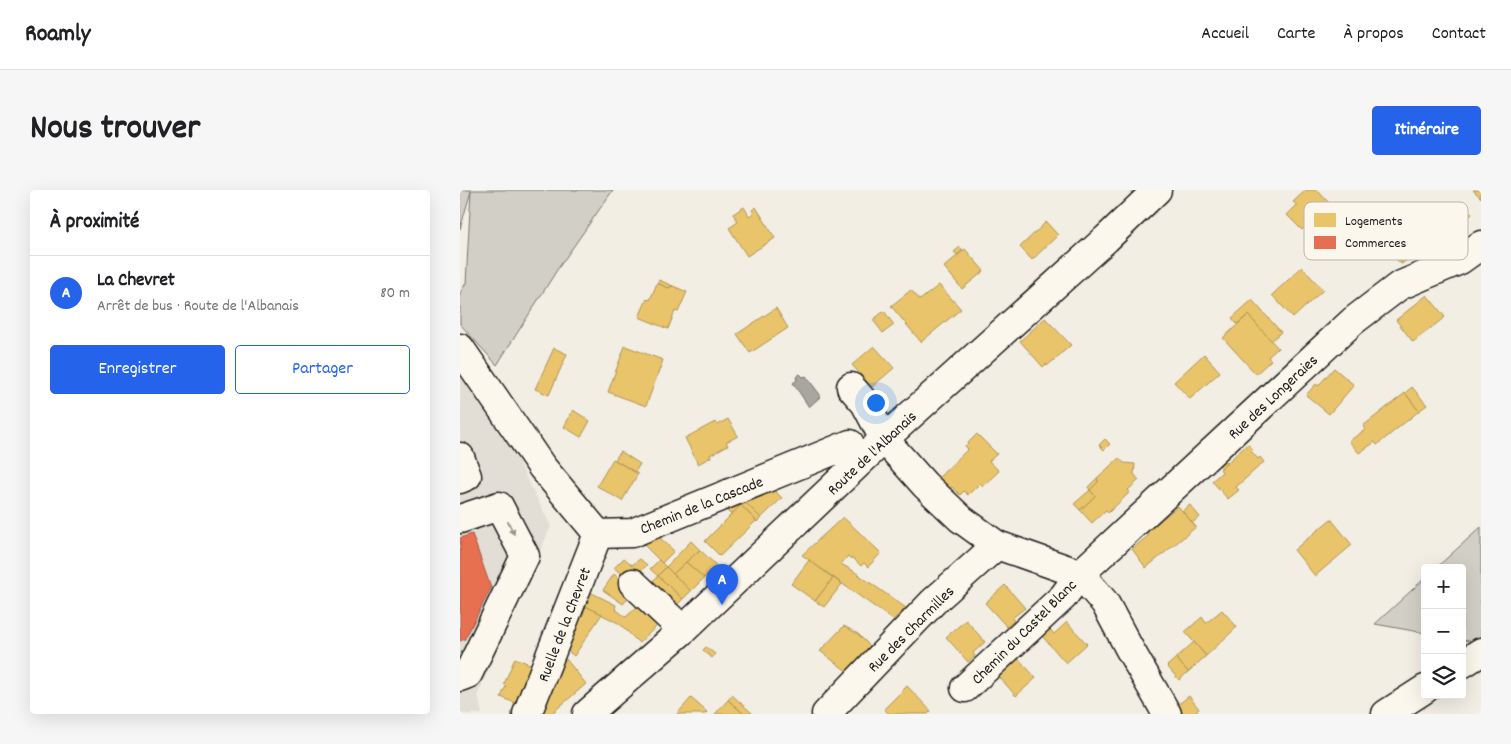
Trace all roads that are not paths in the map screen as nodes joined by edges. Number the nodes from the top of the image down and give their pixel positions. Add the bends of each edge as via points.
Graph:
1 (1157, 190) edge
2 (1481, 245) edge
3 (1468, 254) edge
4 (1460, 260) edge
5 (460, 348) edge
6 (851, 387) dead end
7 (884, 438) junction
8 (850, 444) dead end
9 (460, 458) edge
10 (460, 478) edge
11 (460, 519) edge
12 (598, 534) junction
13 (997, 545) junction
14 (1080, 574) junction
15 (634, 583) dead end
16 (683, 630) junction
17 (1481, 652) edge
18 (1466, 661) edge
19 (464, 676) edge
20 (965, 688) dead end
21 (1421, 692) edge
22 (528, 714) edge
23 (587, 714) edge
24 (826, 714) edge
25 (1167, 714) edge
26 (1386, 714) edge

1 - 7 street, Route de l'Albanais
2 - 3 street, Rue des Longeraies
4 - 14 street, Rue des Longeraies via 1399,286 1353,321
5 - 12 street via 542,468
6 - 7 street via 865,403
7 - 13 street via 925,485 961,519
7 - 16 street, Route de l'Albanais
8 - 12 street, Chemin de la Cascade via 632,533
9 - 10 street via 467,476
11 -> 19 street via 499,506 525,556
12 - 22 street, Ruelle de la Chevret
13 - 14 street
13 - 24 street, Rue des Charmilles via 933,602
14 - 20 street, Chemin du Castel Blanc via 1063,596
14 - 25 street via 1105,603
15 - 16 street
16 - 23 street, Route de l'Albanais
17 - 18 street
21 - 26 street

